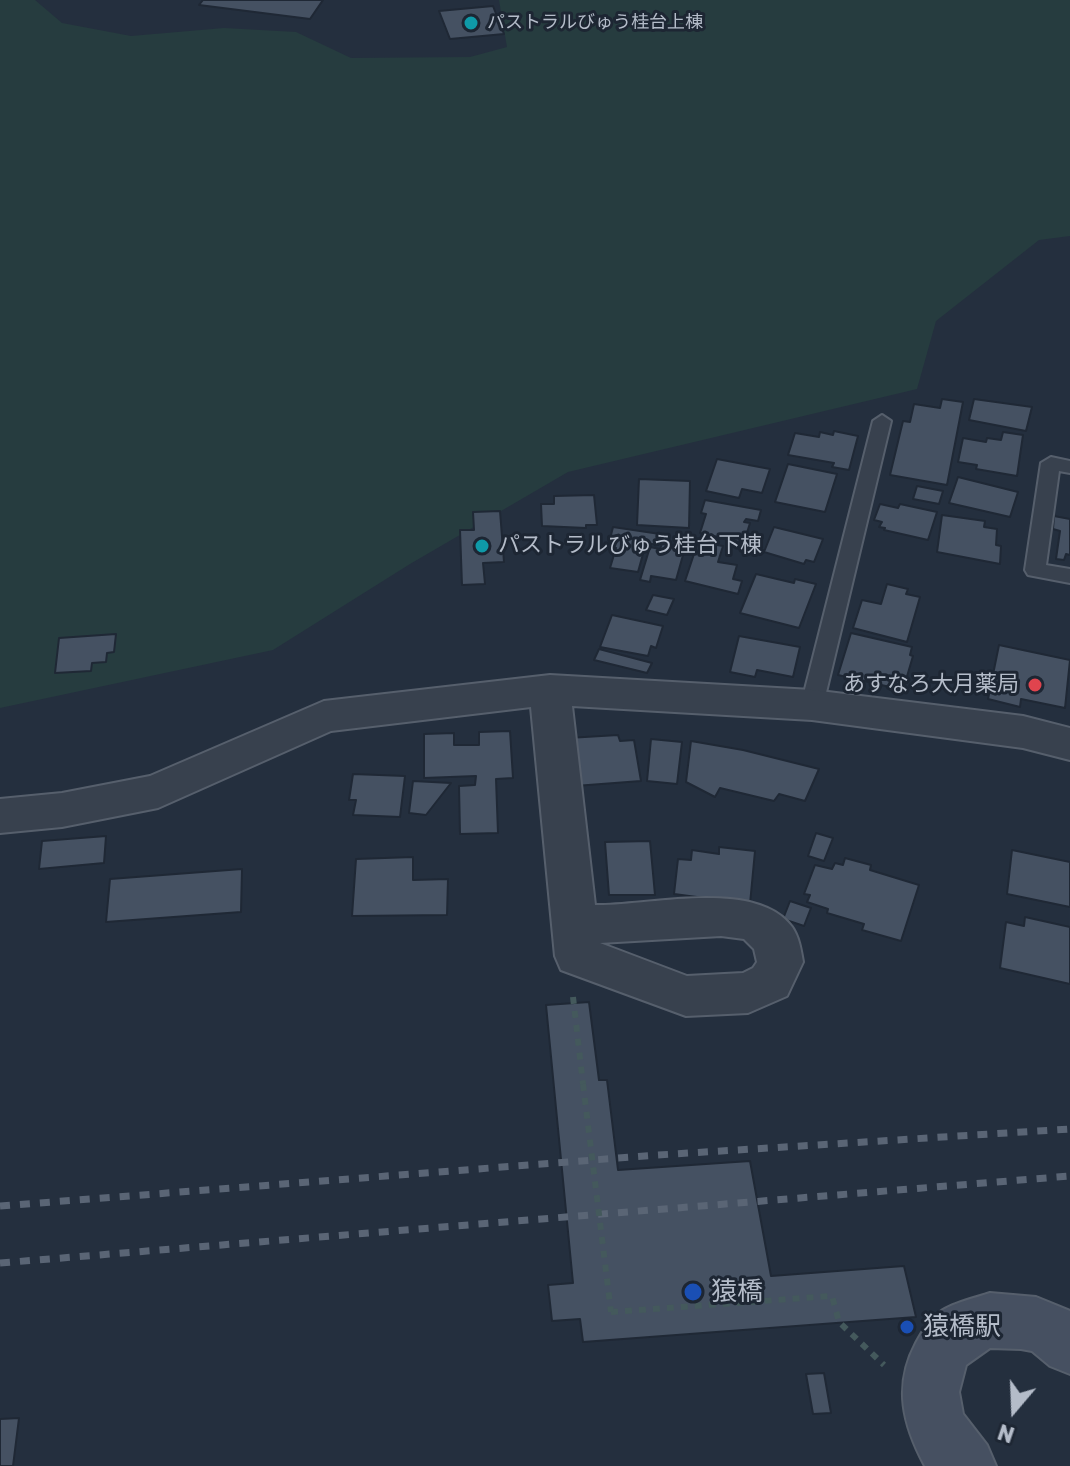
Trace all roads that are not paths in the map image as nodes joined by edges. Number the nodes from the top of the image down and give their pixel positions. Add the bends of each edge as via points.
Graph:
1 (882, 421) dead end
2 (1070, 467) edge
3 (1070, 576) edge
4 (550, 690) junction
5 (812, 705) junction
6 (1070, 744) edge
7 (0, 816) edge
8 (576, 937) road end
9 (1070, 1346) edge
10 (966, 1466) edge

1 - 5 lane
2 - 3 lane via 1051,463 1035,570
4 - 5 street
4 - 7 street via 324,716 158,791
4 - 8 street
5 - 6 street via 1023,732
9 - 10 main road via 1044,1327 998,1317 958,1331 932,1364 929,1408 950,1453

